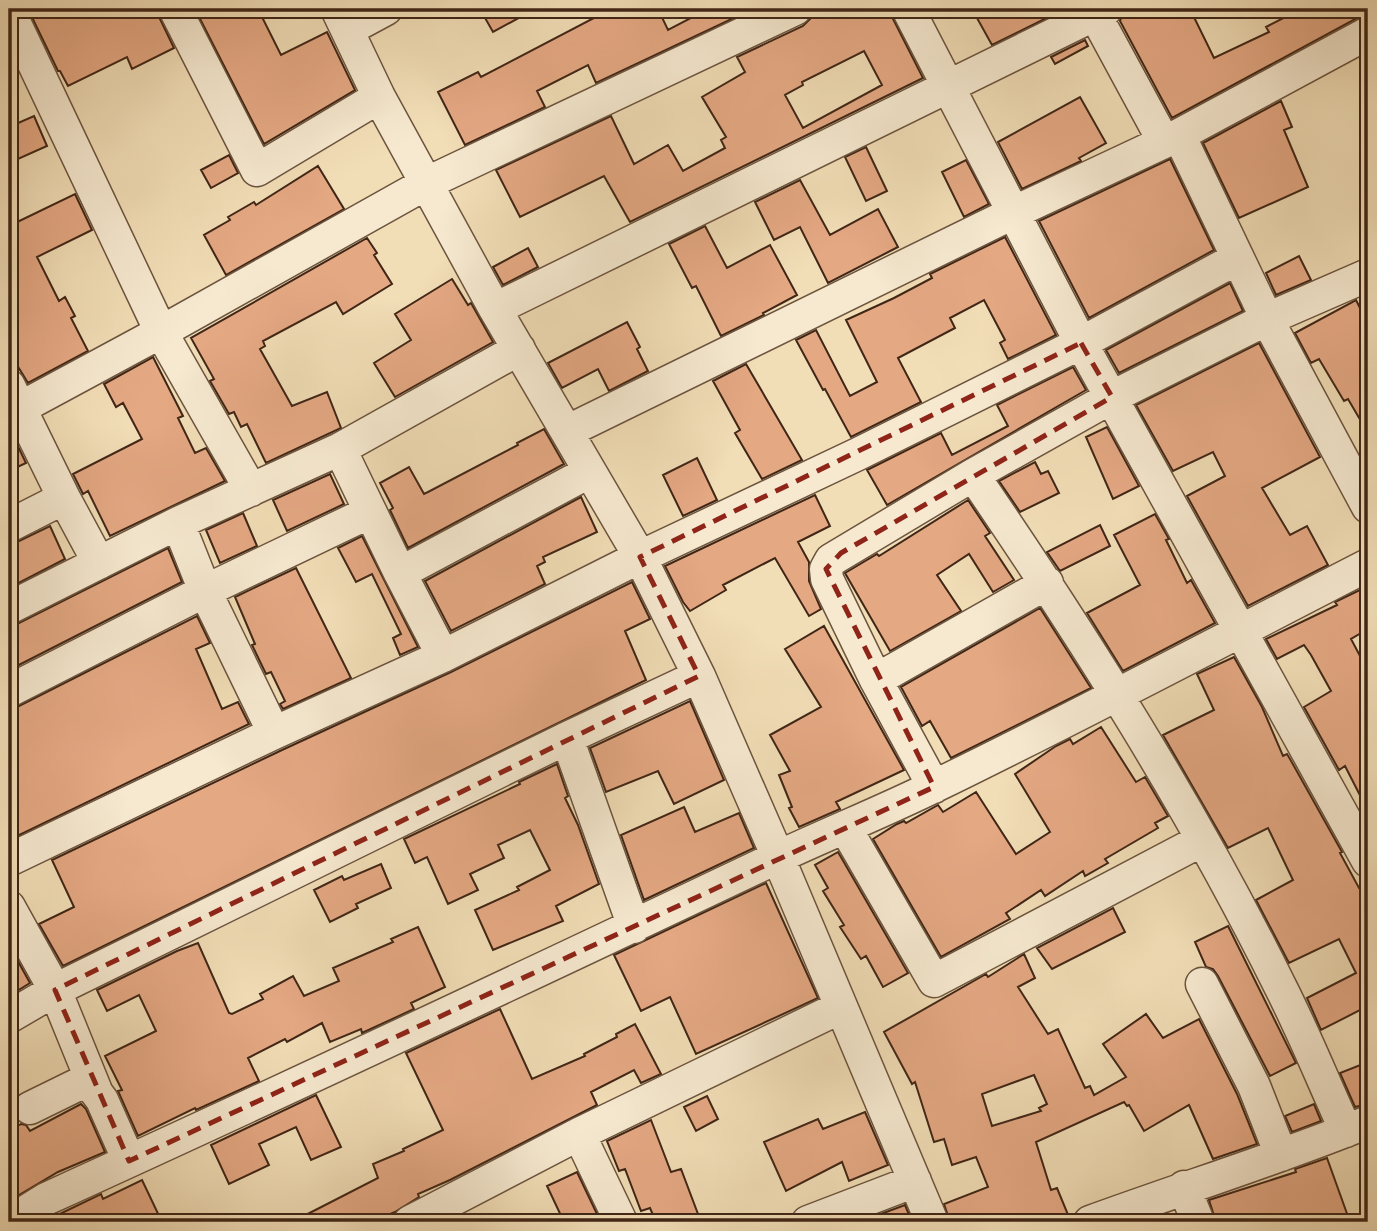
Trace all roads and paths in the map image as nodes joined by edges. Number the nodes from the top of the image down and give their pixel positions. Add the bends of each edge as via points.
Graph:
1 (174, 9) edge
2 (386, 9) edge
3 (794, 9) edge
4 (908, 9) edge
5 (9, 11) edge
6 (1098, 11) edge
7 (342, 20) edge
8 (1368, 33) edge
9 (948, 88) junction
10 (379, 97) junction
11 (1172, 138) junction
12 (427, 183) junction
13 (1015, 212) junction
14 (1238, 258) junction
15 (1368, 275) edge
16 (495, 309) junction
17 (1267, 319) junction
18 (161, 332) junction
19 (1081, 343) junction
20 (519, 349) junction
21 (1112, 397) junction
22 (12, 403) edge
23 (568, 431) junction
24 (340, 449) junction
25 (589, 472) junction
26 (974, 475) junction
27 (251, 490) junction
28 (64, 498) junction
29 (1368, 507) edge
30 (370, 512) junction
31 (178, 523) junction
32 (9, 526) edge
33 (640, 557) junction
34 (99, 563) junction
35 (1368, 565) edge
36 (400, 573) junction
37 (1046, 583) junction
38 (205, 591) junction
39 (9, 608) edge
40 (1240, 631) junction
41 (443, 656) junction
42 (699, 676) junction
43 (876, 680) junction
44 (9, 691) edge
45 (1117, 695) junction
46 (274, 733) junction
47 (567, 738) junction
48 (934, 787) junction
49 (846, 829) junction
50 (1202, 840) junction
51 (778, 857) junction
52 (9, 860) edge
53 (1368, 862) edge
54 (9, 907) edge
55 (634, 927) junction
56 (1202, 984) dead end
57 (55, 990) junction
58 (841, 1007) junction
59 (9, 1017) edge
60 (96, 1091) junction
61 (30, 1108) dead end
62 (1357, 1126) edge
63 (579, 1134) junction
64 (1281, 1155) junction
65 (129, 1161) junction
66 (915, 1181) junction
67 (1184, 1187) junction
68 (9, 1222) edge
69 (410, 1222) edge
70 (621, 1222) edge
71 (808, 1222) edge
72 (932, 1222) edge
73 (1090, 1222) edge
74 (1198, 1222) edge

1 - 10 street via 257,170
2 - 7 street
3 - 12 street
4 - 9 street
5 - 18 street
6 - 9 street
6 - 11 street
7 - 10 street
8 - 11 street
9 - 13 street
9 - 16 street
10 - 12 street
11 - 13 street
11 - 14 street
12 - 16 street
12 - 18 street
13 - 19 street
13 - 23 street
14 - 17 street
14 - 19 street
15 - 17 street
16 - 20 street
17 - 21 street
17 - 29 street
18 - 22 street
18 - 27 street
19 - 21 street
19 - 33 street
20 - 23 street
20 - 24 street
21 - 26 street
21 - 40 street
22 - 28 street
23 - 25 street
24 - 27 street
24 - 30 street
25 - 33 street
25 - 36 street
26 - 37 street
26 - 43 street via 841,553 825,569
27 - 31 street
28 - 32 street
28 - 34 street
30 - 36 street
30 - 38 street
31 - 34 street
31 - 38 street
33 - 41 street
33 - 42 street
34 - 39 street
35 - 40 street
36 - 41 street
37 - 43 street
37 - 45 street
38 - 44 street
38 - 46 street
40 - 45 street
40 - 53 street
41 - 46 street
42 - 47 street
42 - 51 street
43 - 48 street
45 - 48 street
45 - 50 street
46 - 52 street
47 - 55 street
47 - 57 street
48 - 49 street
49 - 50 street via 934,981
49 - 51 street
50 - 62 street
51 - 55 street
51 - 58 street
54 - 57 street
55 - 65 street
56 - 64 street via 1254,1086
57 - 59 street
57 - 60 street
58 - 63 street
58 - 66 street
60 - 61 street via 81,1083
60 - 65 street
62 - 64 street
63 - 69 street
63 - 70 street
64 - 67 street
65 - 68 street via 46,1199
66 - 71 street
66 - 72 street
67 - 73 street
67 - 74 street

